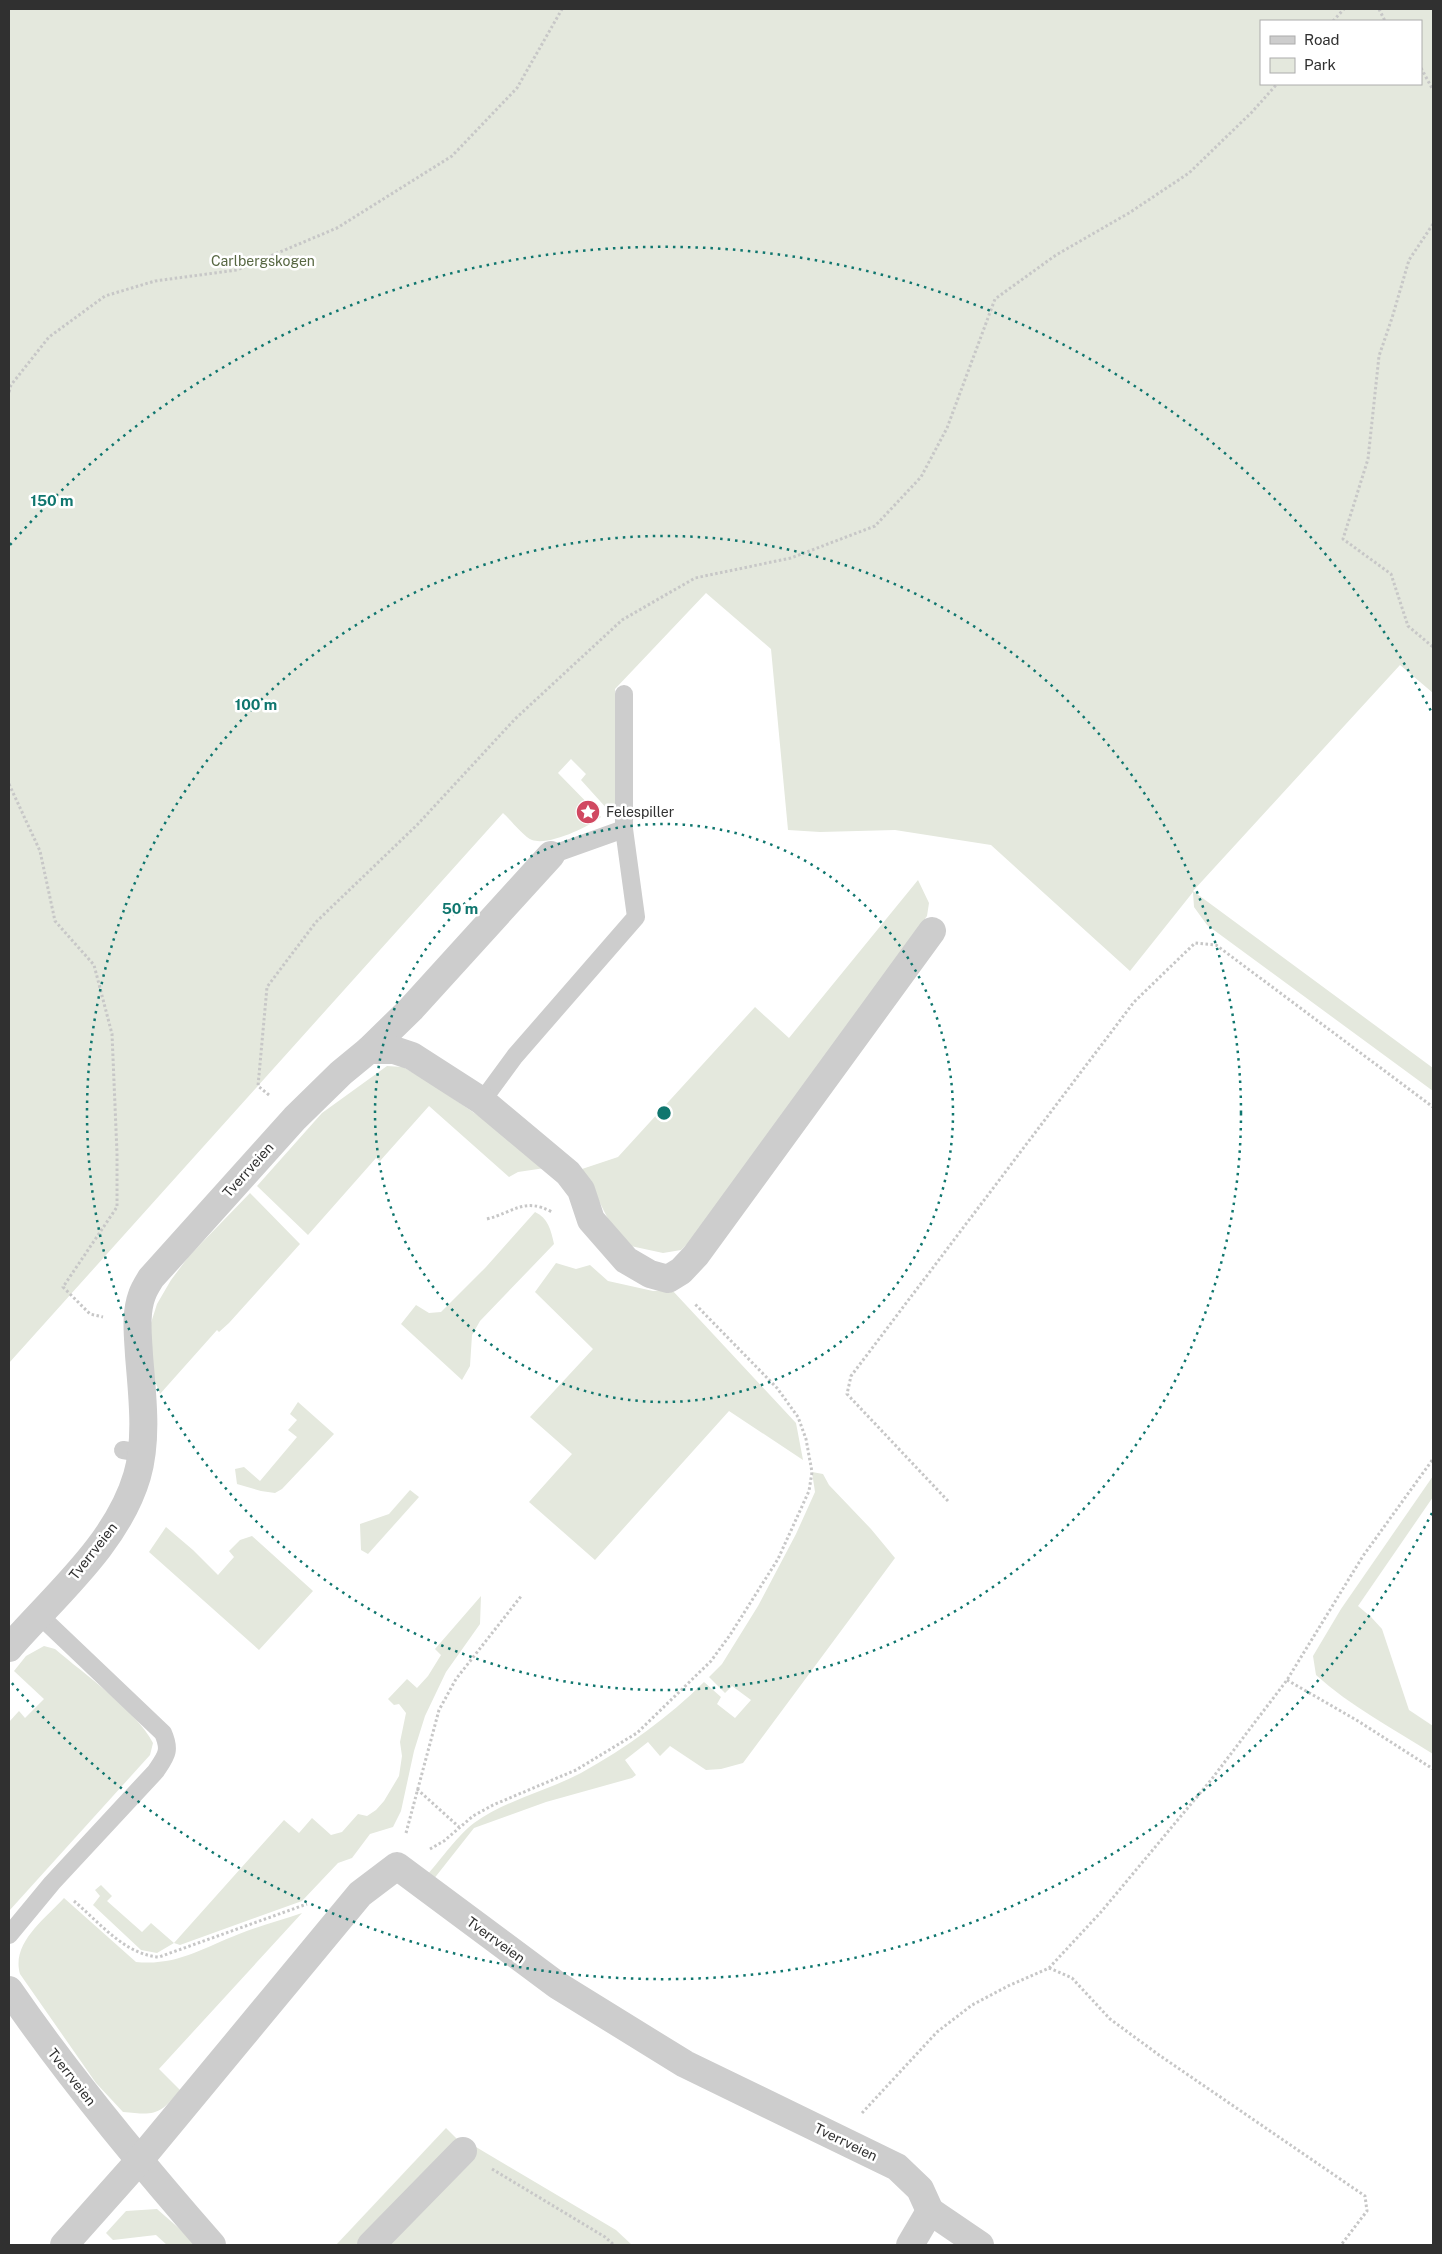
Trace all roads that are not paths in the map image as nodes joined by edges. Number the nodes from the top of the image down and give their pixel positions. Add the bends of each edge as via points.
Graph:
1 (624, 694) dead end
2 (624, 829) junction
3 (551, 855) joint
4 (932, 931) dead end
5 (369, 1050) junction
6 (482, 1101) junction
7 (38, 1614) junction
8 (9, 1648) edge
9 (9, 1935) edge
10 (9, 1990) edge
11 (463, 2151) road end
12 (138, 2162) junction
13 (930, 2211) junction
14 (64, 2245) edge
15 (212, 2245) edge
16 (371, 2245) edge
17 (910, 2245) edge
18 (980, 2245) edge

1 - 2 lane
2 - 3 lane
2 - 6 lane via 636,917 515,1056
3 - 5 street, Tverrveien via 411,1009
4 - 6 street via 696,1255 668,1279 650,1274 626,1260 591,1220 581,1190 568,1173
5 - 6 street via 394,1050 412,1056
5 - 7 street, Tverrveien via 295,1118 151,1278 142,1294 137,1323 143,1413 132,1452 138,1475 110,1533
7 - 8 street, Tverrveien
7 - 9 lane via 163,1733 168,1744 166,1755 156,1771 52,1882
10 - 12 street, Tverrveien
11 - 16 street
12 - 13 street, Tverrveien via 360,1894 398,1866 557,1984 685,2064 897,2167 920,2189
12 - 14 street
12 - 15 street, Tverrveien
13 - 17 street
13 - 18 street

